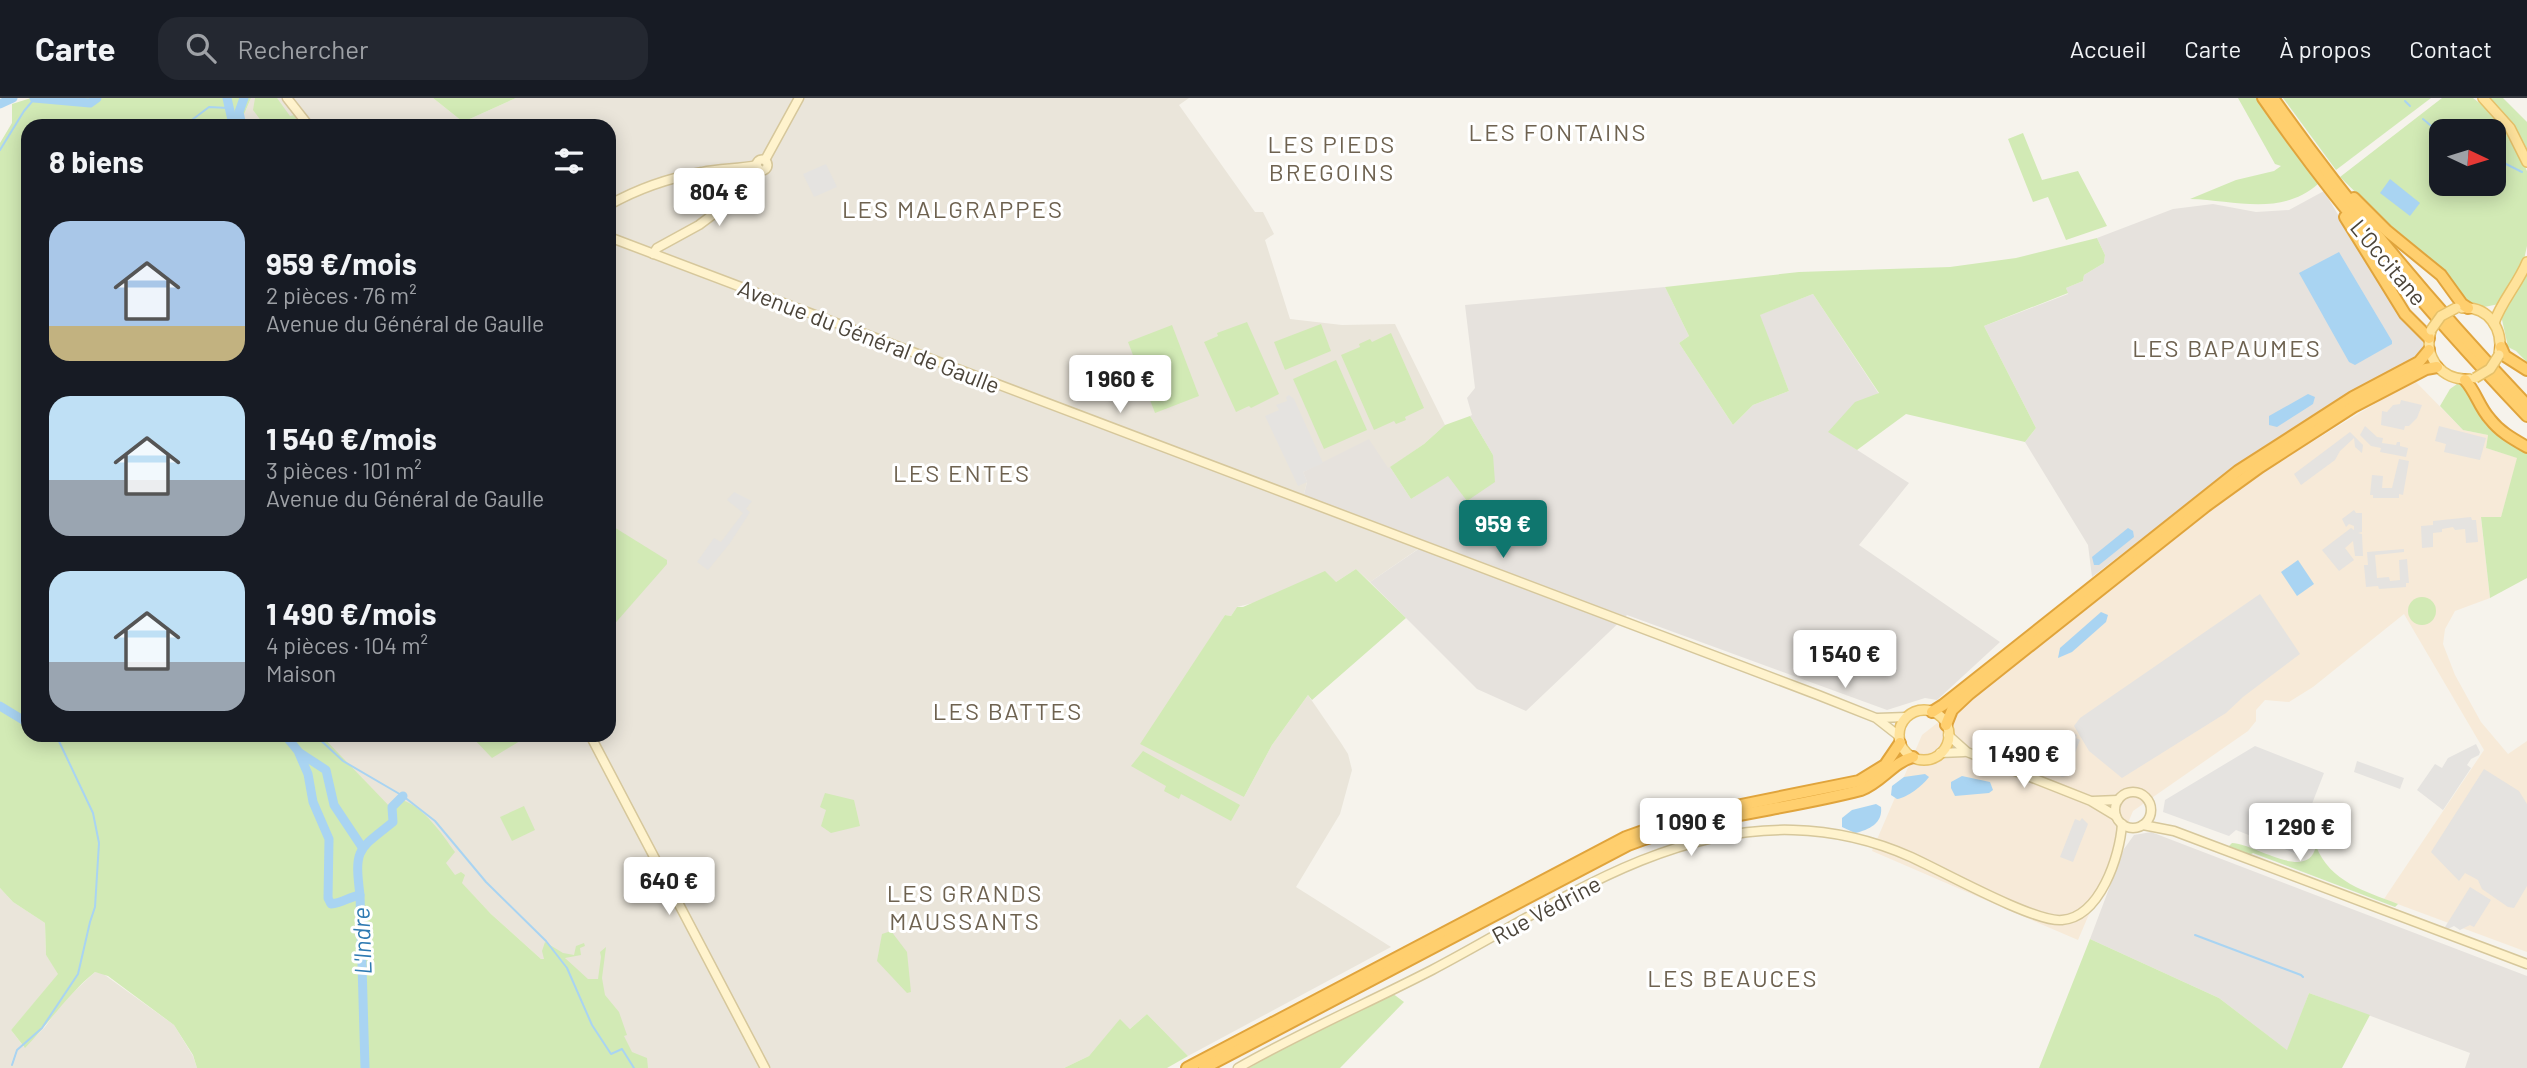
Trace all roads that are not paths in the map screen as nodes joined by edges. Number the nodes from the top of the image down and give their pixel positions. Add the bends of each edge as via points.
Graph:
1 (287, 98) edge
2 (799, 98) edge
3 (2263, 98) edge
4 (2273, 98) edge
5 (2483, 98) edge
6 (304, 119) edge
7 (2527, 162) edge
8 (760, 165) junction
9 (2323, 166) junction
10 (2329, 188) junction
11 (616, 201) edge
12 (616, 240) edge
13 (653, 254) junction
14 (2527, 262) edge
15 (2502, 306) junction
16 (2462, 308) junction
17 (2484, 313) junction
18 (2494, 323) junction
19 (2430, 334) junction
20 (2429, 350) junction
21 (2500, 351) junction
22 (2437, 367) junction
23 (2527, 370) edge
24 (2470, 379) junction
25 (2527, 405) edge
26 (2527, 416) edge
27 (2527, 447) edge
28 (2258, 463) junction
29 (2241, 475) junction
30 (1932, 712) junction
31 (1876, 718) junction
32 (1906, 718) junction
33 (1947, 730) junction
34 (1900, 739) junction
35 (594, 742) edge
36 (1967, 752) junction
37 (1940, 753) junction
38 (1913, 758) junction
39 (2121, 797) junction
40 (2091, 801) junction
41 (2151, 813) junction
42 (2119, 820) junction
43 (2144, 825) junction
44 (2134, 828) junction
45 (2174, 831) junction
46 (2116, 853) junction
47 (2527, 964) edge
48 (765, 1068) edge
49 (1186, 1068) edge
50 (1204, 1068) edge
51 (1238, 1068) edge

1 - 6 main road
2 - 8 main road
3 - 10 highway, L'Occitane
4 - 9 highway, L'Occitane
5 - 7 main road via 2510,128
8 - 11 main road via 718,169 644,187
8 - 13 main road via 719,210
9 - 16 highway via 2387,231 2441,275
9 - 25 highway, L'Occitane via 2436,306
10 - 19 highway via 2405,314
10 - 26 highway, L'Occitane via 2431,312
12 - 13 main road, Avenue du Général de Gaulle
13 - 31 main road, Avenue du Général de Gaulle
14 - 15 main road
15 - 17 main road
15 - 18 main road
16 - 17 main road
16 - 19 main road, bridge via 2441,316
17 - 18 main road
18 - 21 main road
19 - 20 main road
20 - 22 main road
20 - 28 highway via 2419,362 2353,397
21 - 23 highway
21 - 24 main road, bridge via 2490,369
22 - 24 main road via 2451,377
22 - 28 highway via 2353,407
24 - 27 highway via 2490,419
28 - 29 highway
29 - 30 highway
29 - 33 highway via 1969,694 1952,709
30 - 32 main road via 1919,711
30 - 33 main road
31 - 32 main road, Avenue du Général de Gaulle
31 - 34 main road, Avenue du Général de Gaulle
32 - 34 main road
33 - 36 main road
33 - 37 main road
34 - 38 main road
34 - 49 highway via 1885,765 1859,780 1682,817 1626,837
35 - 48 main road
36 - 37 main road
36 - 40 main road
37 - 38 main road via 1930,759
38 - 50 highway via 1901,761 1878,782 1861,790 1704,821 1628,845
39 - 40 main road
39 - 41 main road via 2136,792 2148,800
39 - 42 main road
40 - 42 main road
41 - 43 main road
41 - 45 main road
42 - 44 main road
42 - 46 main road, Rue Védrine
43 - 44 main road
43 - 45 main road
44 - 46 main road, Rue Védrine
45 - 47 main road
46 - 51 main road, Rue Védrine via 2092,906 2076,917 2054,920 1909,856 1847,837 1765,830 1716,837 1657,855 1601,880

